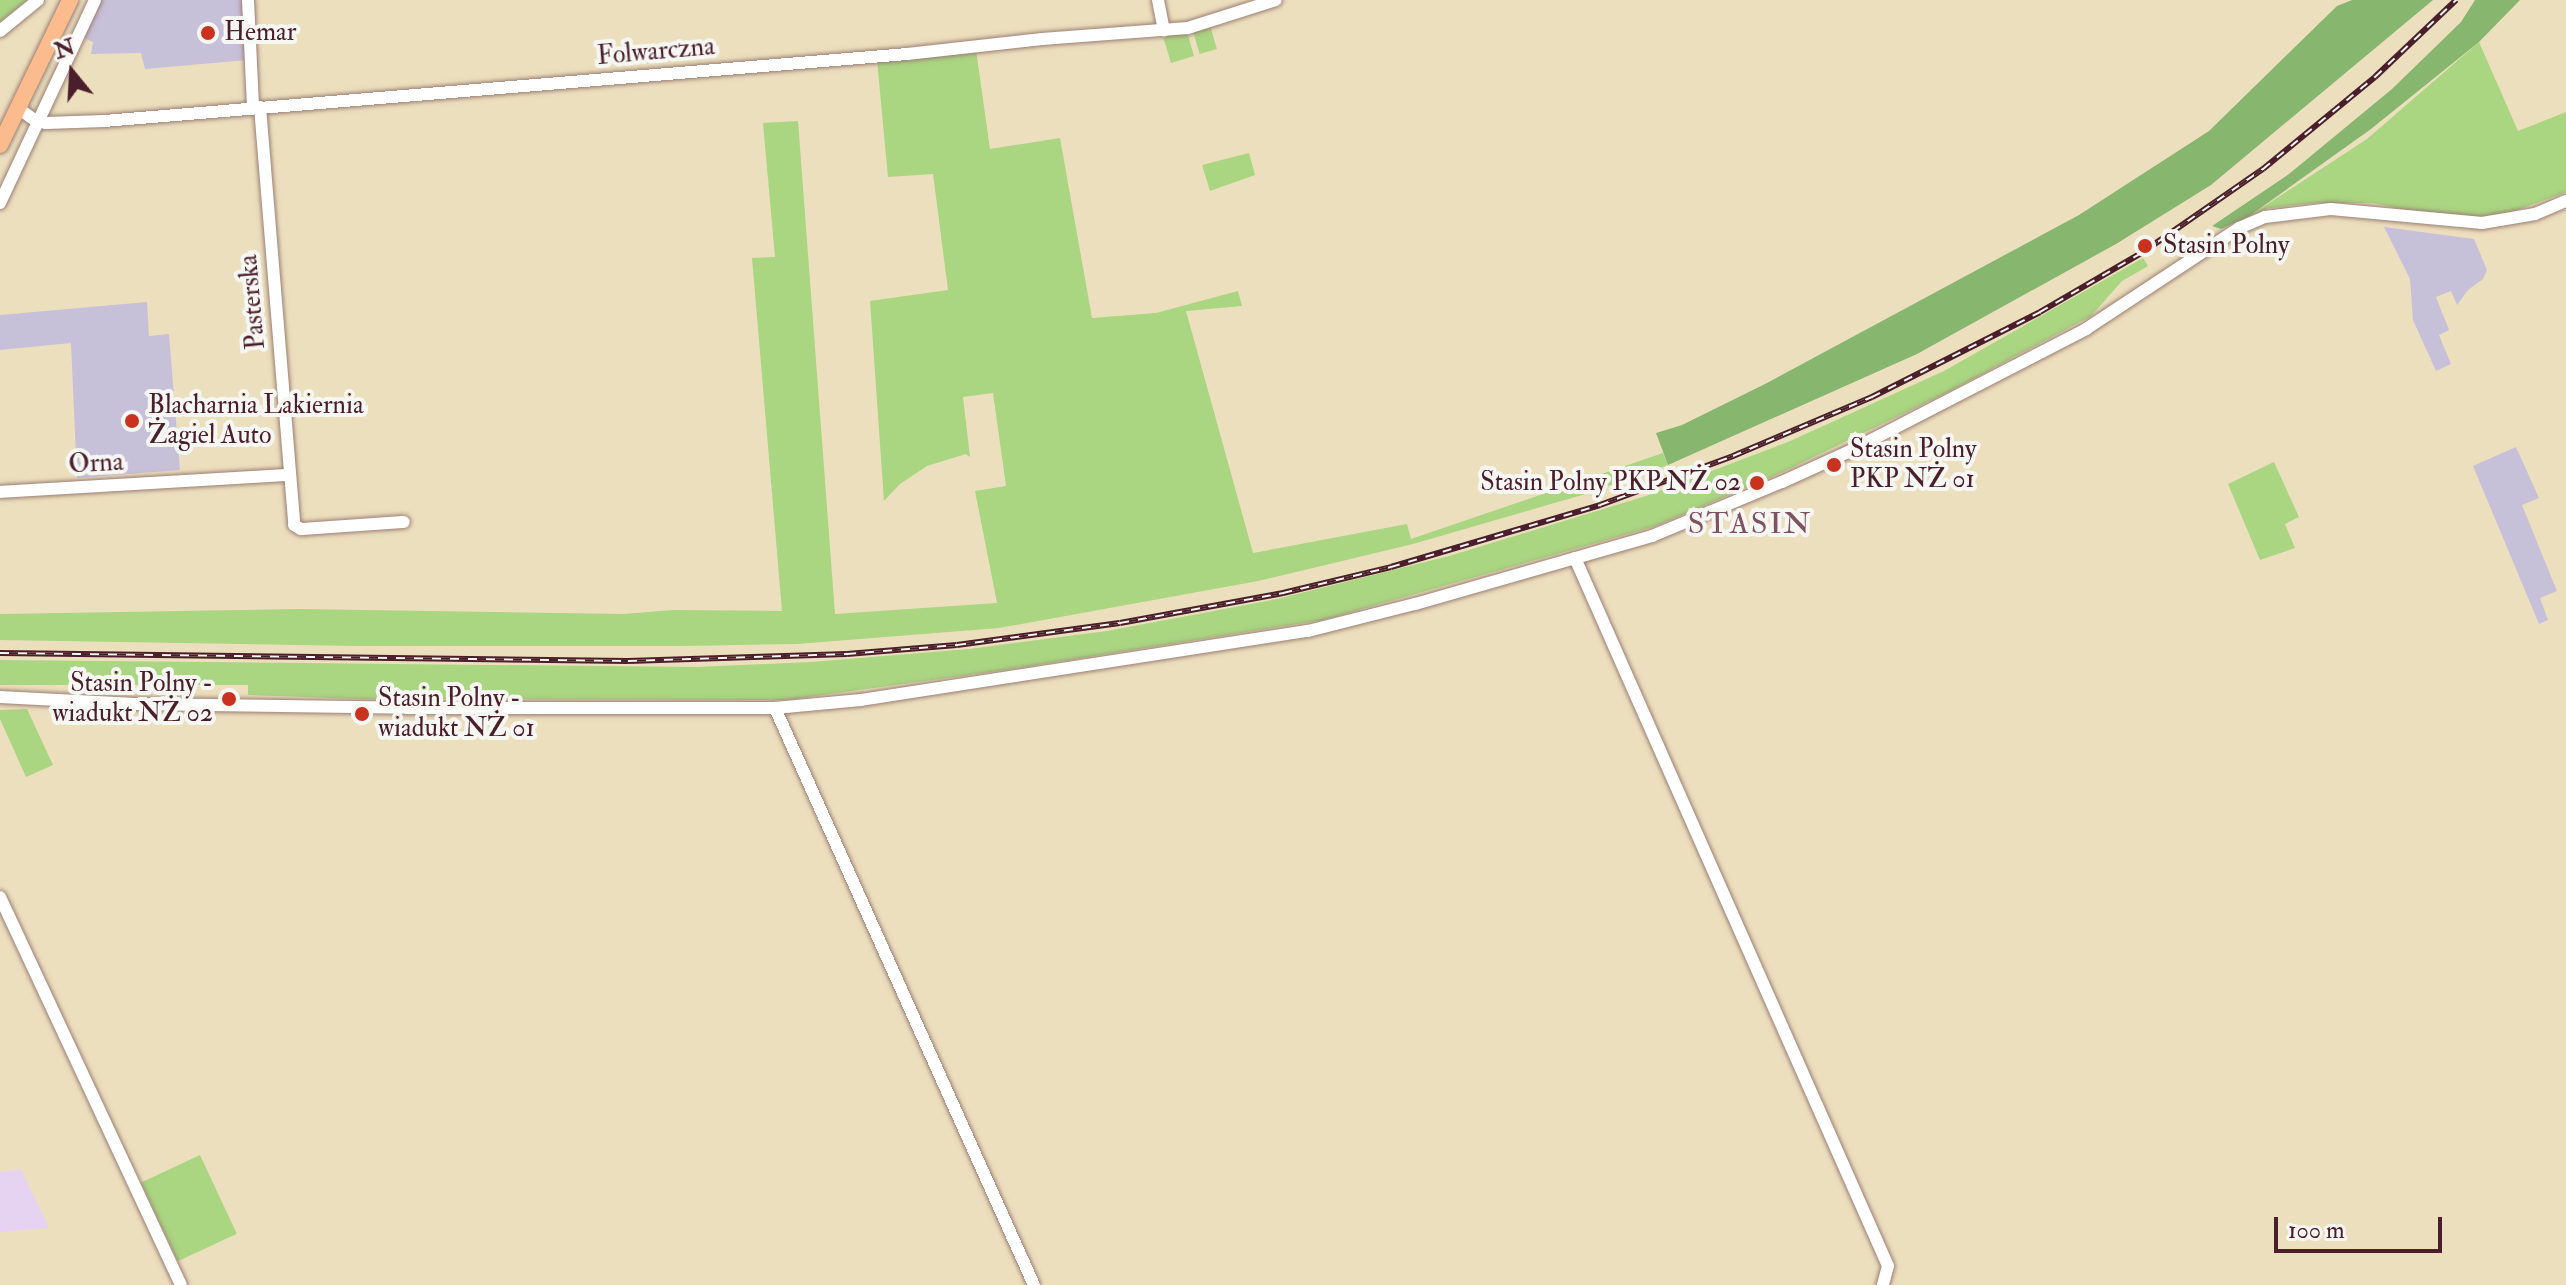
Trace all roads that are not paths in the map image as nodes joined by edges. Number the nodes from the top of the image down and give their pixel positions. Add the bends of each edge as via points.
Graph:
1 (38, 0) edge
2 (70, 0) edge
3 (95, 0) edge
4 (248, 0) edge
5 (1158, 0) edge
6 (1276, 0) edge
7 (1164, 30) junction
8 (0, 31) edge
9 (256, 107) junction
10 (18, 108) junction
11 (36, 121) junction
12 (0, 145) edge
13 (2566, 201) edge
14 (0, 203) edge
15 (289, 475) junction
16 (0, 492) edge
17 (404, 522) dead end
18 (1575, 558) junction
19 (0, 697) edge
20 (775, 708) junction
21 (0, 897) edge
22 (181, 1285) edge
23 (1034, 1285) edge
24 (1883, 1285) edge

1 - 8 street
2 - 10 main road
3 - 11 street
4 - 9 street, Pasterska
5 - 7 street
6 - 7 street, Folwarczna via 1188,28
7 - 9 street, Folwarczna
9 - 11 street, Folwarczna
9 - 15 street, Pasterska
10 - 11 street
10 - 12 main road
11 - 14 street
13 - 18 street via 2535,214 2482,223 2331,209 2265,217 2230,234 2086,329 1848,452 1652,536
15 - 16 street, Orna
15 - 17 street, Pasterska via 297,528
18 - 20 street via 1308,631 861,700
18 - 24 street via 1888,1266
19 - 20 street via 135,704
20 - 23 street
21 - 22 street

